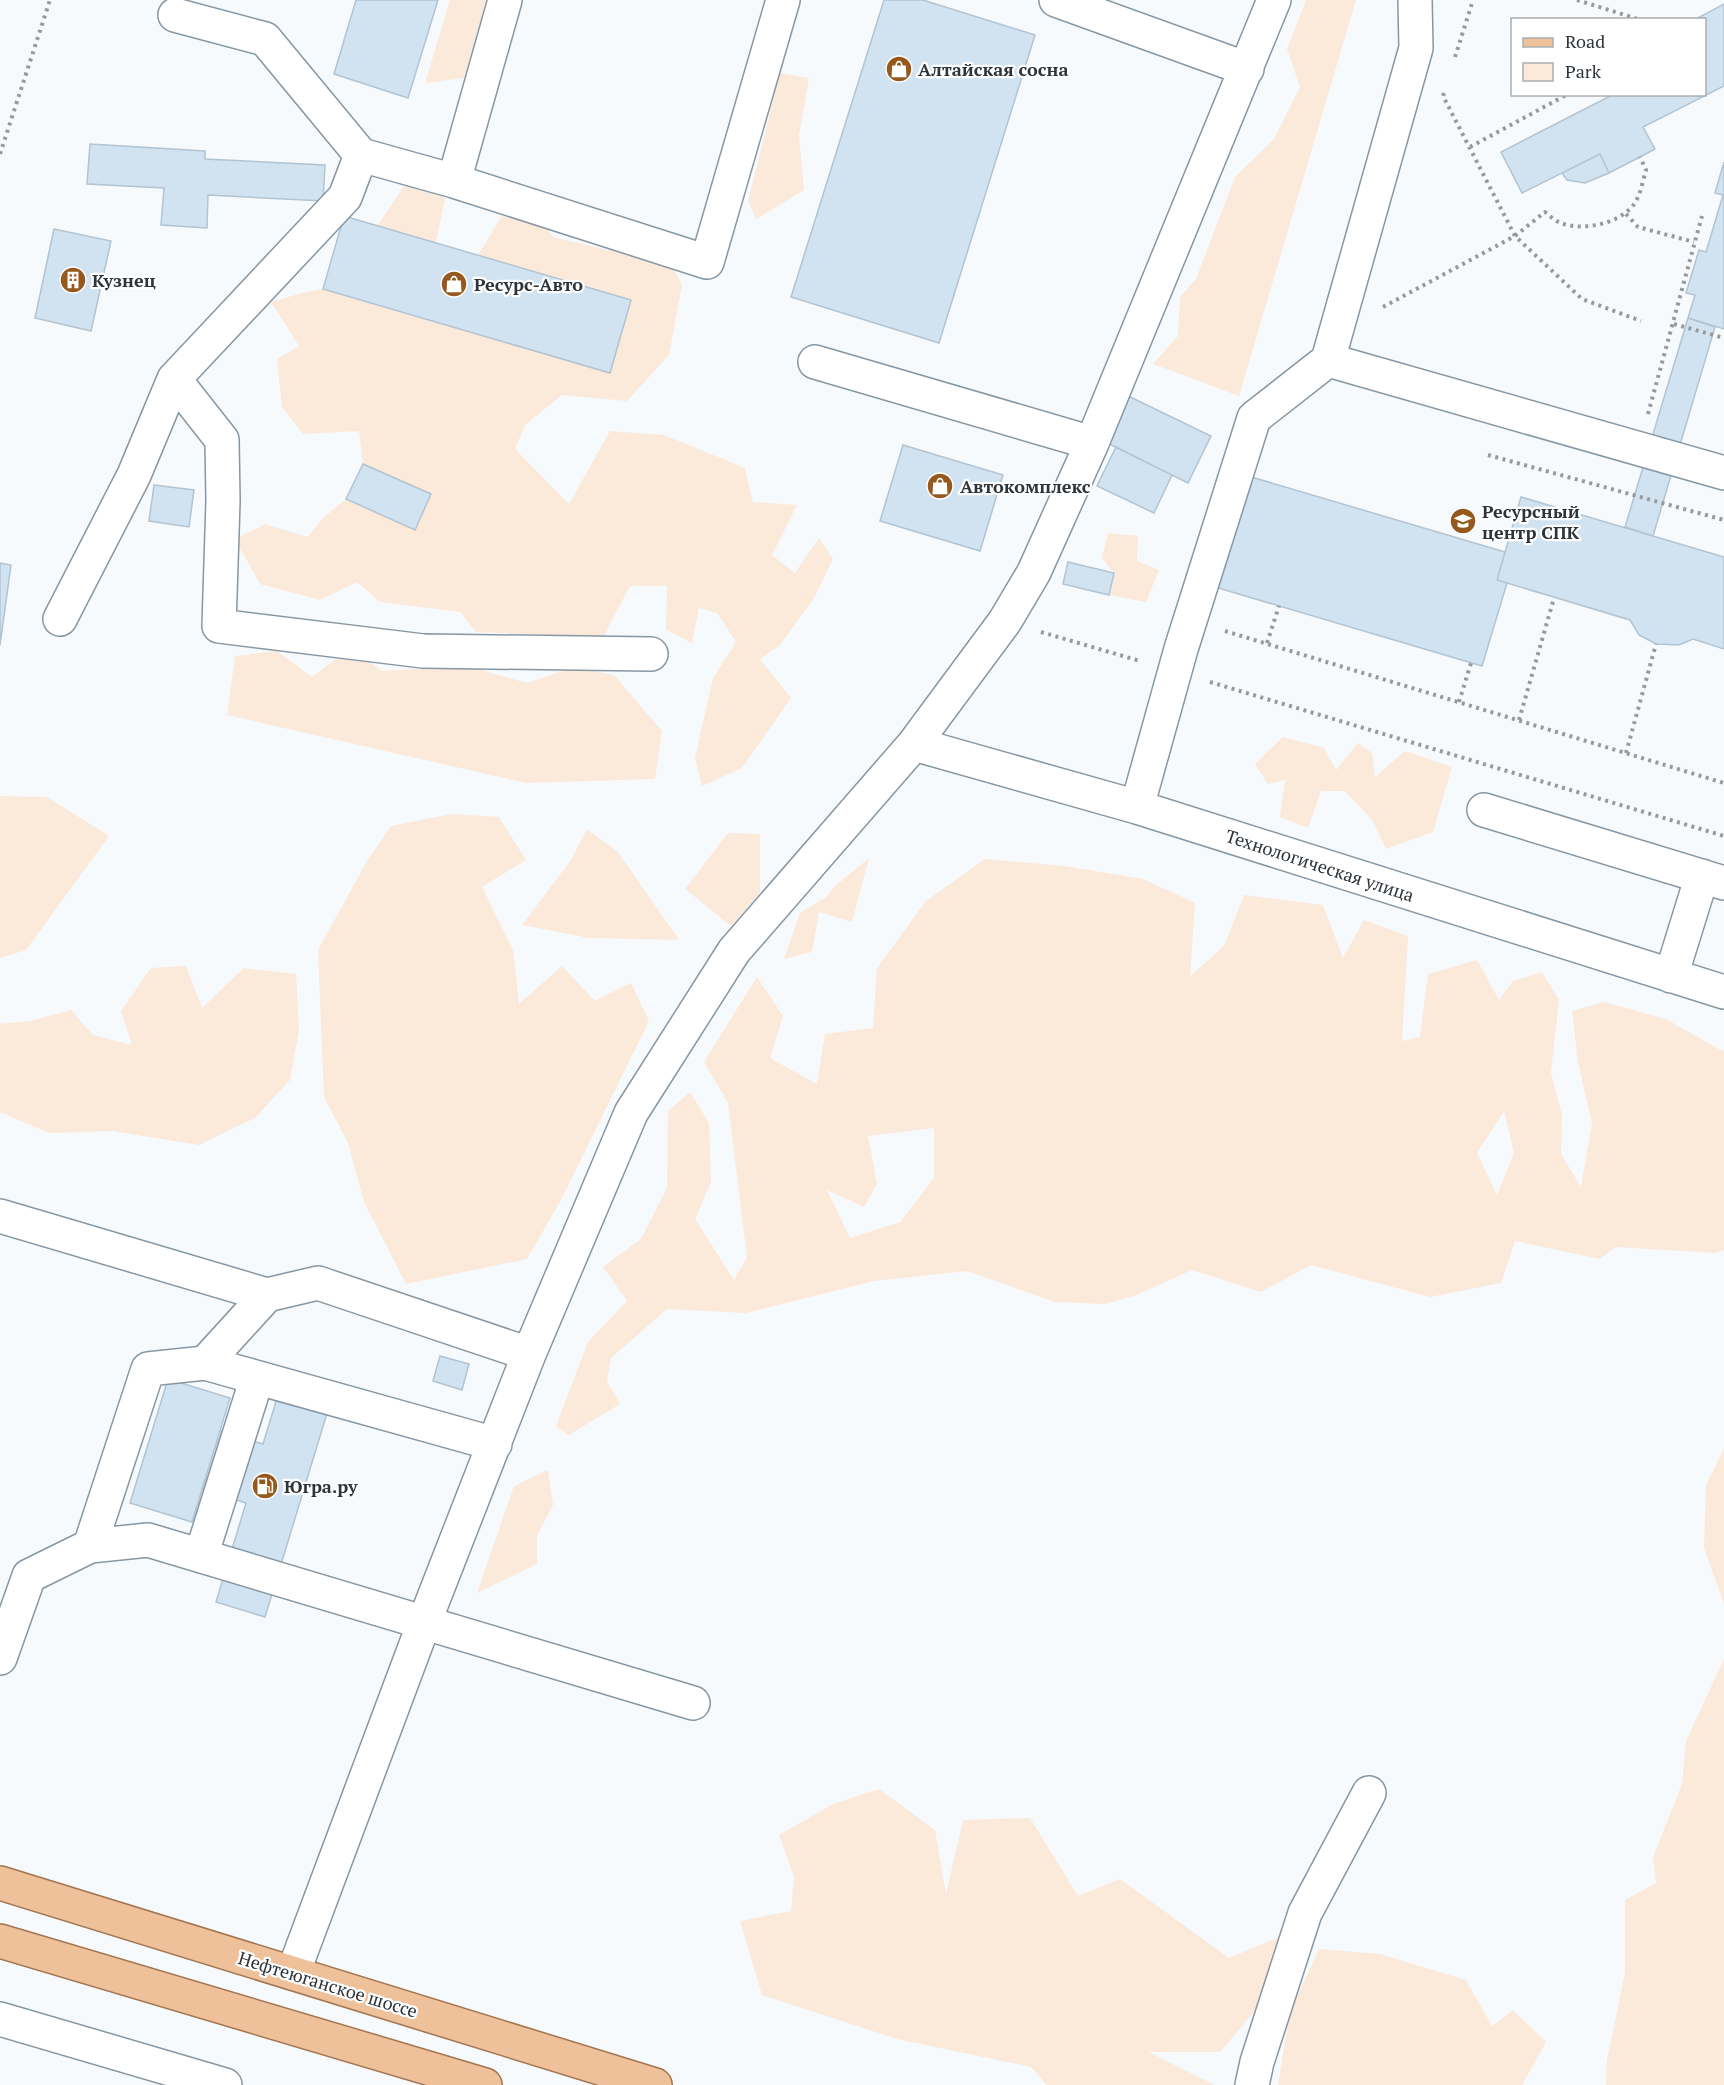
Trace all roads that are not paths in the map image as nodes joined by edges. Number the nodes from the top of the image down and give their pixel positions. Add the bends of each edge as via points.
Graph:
1 (505, 0) edge
2 (783, 0) edge
3 (1056, 0) edge
4 (1274, 0) edge
5 (1415, 0) edge
6 (175, 15) dead end
7 (1246, 69) junction
8 (361, 154) junction
9 (454, 181) junction
10 (1332, 346) junction
11 (815, 362) dead end
12 (174, 379) junction
13 (1092, 443) junction
14 (1724, 473) edge
15 (60, 619) dead end
16 (651, 654) dead end
17 (914, 744) junction
18 (1137, 807) junction
19 (1484, 810) dead end
20 (1713, 879) edge
21 (1671, 976) junction
22 (1724, 992) edge
23 (0, 1216) edge
24 (267, 1295) junction
25 (529, 1354) junction
26 (205, 1363) junction
27 (257, 1378) junction
28 (495, 1444) junction
29 (90, 1546) junction
30 (201, 1556) junction
31 (424, 1623) junction
32 (0, 1658) edge
33 (693, 1703) dead end
34 (1369, 1793) dead end
35 (0, 1883) edge
36 (0, 1941) edge
37 (293, 1973) junction
38 (0, 2019) edge
39 (225, 2085) edge
40 (484, 2085) edge
41 (655, 2085) edge
42 (1252, 2085) edge

1 - 9 street
2 - 9 street via 707,262
3 - 7 street
4 - 7 street
5 - 10 street via 1416,48
6 - 8 street via 265,39
7 - 13 street
8 - 9 street
8 - 12 street via 345,197
10 - 14 street via 1639,449
10 - 18 street via 1254,418 1174,671
11 - 13 street
12 - 15 street via 134,475
12 - 16 street via 222,440 219,627 423,651
13 - 17 street via 1035,572 1005,621
17 - 18 street, Технологическая улица
17 - 25 street via 734,951 631,1113
18 - 21 street, Технологическая улица
19 - 20 street
20 - 21 street
21 - 22 street, Технологическая улица
23 - 24 street
24 - 25 street via 318,1283
24 - 26 street
25 - 28 street
26 - 27 street
26 - 29 street via 148,1369
27 - 28 street
27 - 30 street
28 - 31 street
29 - 30 street via 148,1540
29 - 32 street via 29,1576
30 - 31 street
31 - 33 street
31 - 37 street
34 - 42 street via 1305,1913
35 - 37 main road, Нефтеюганское шоссе
36 - 40 main road
37 - 41 main road, Нефтеюганское шоссе
38 - 39 street

